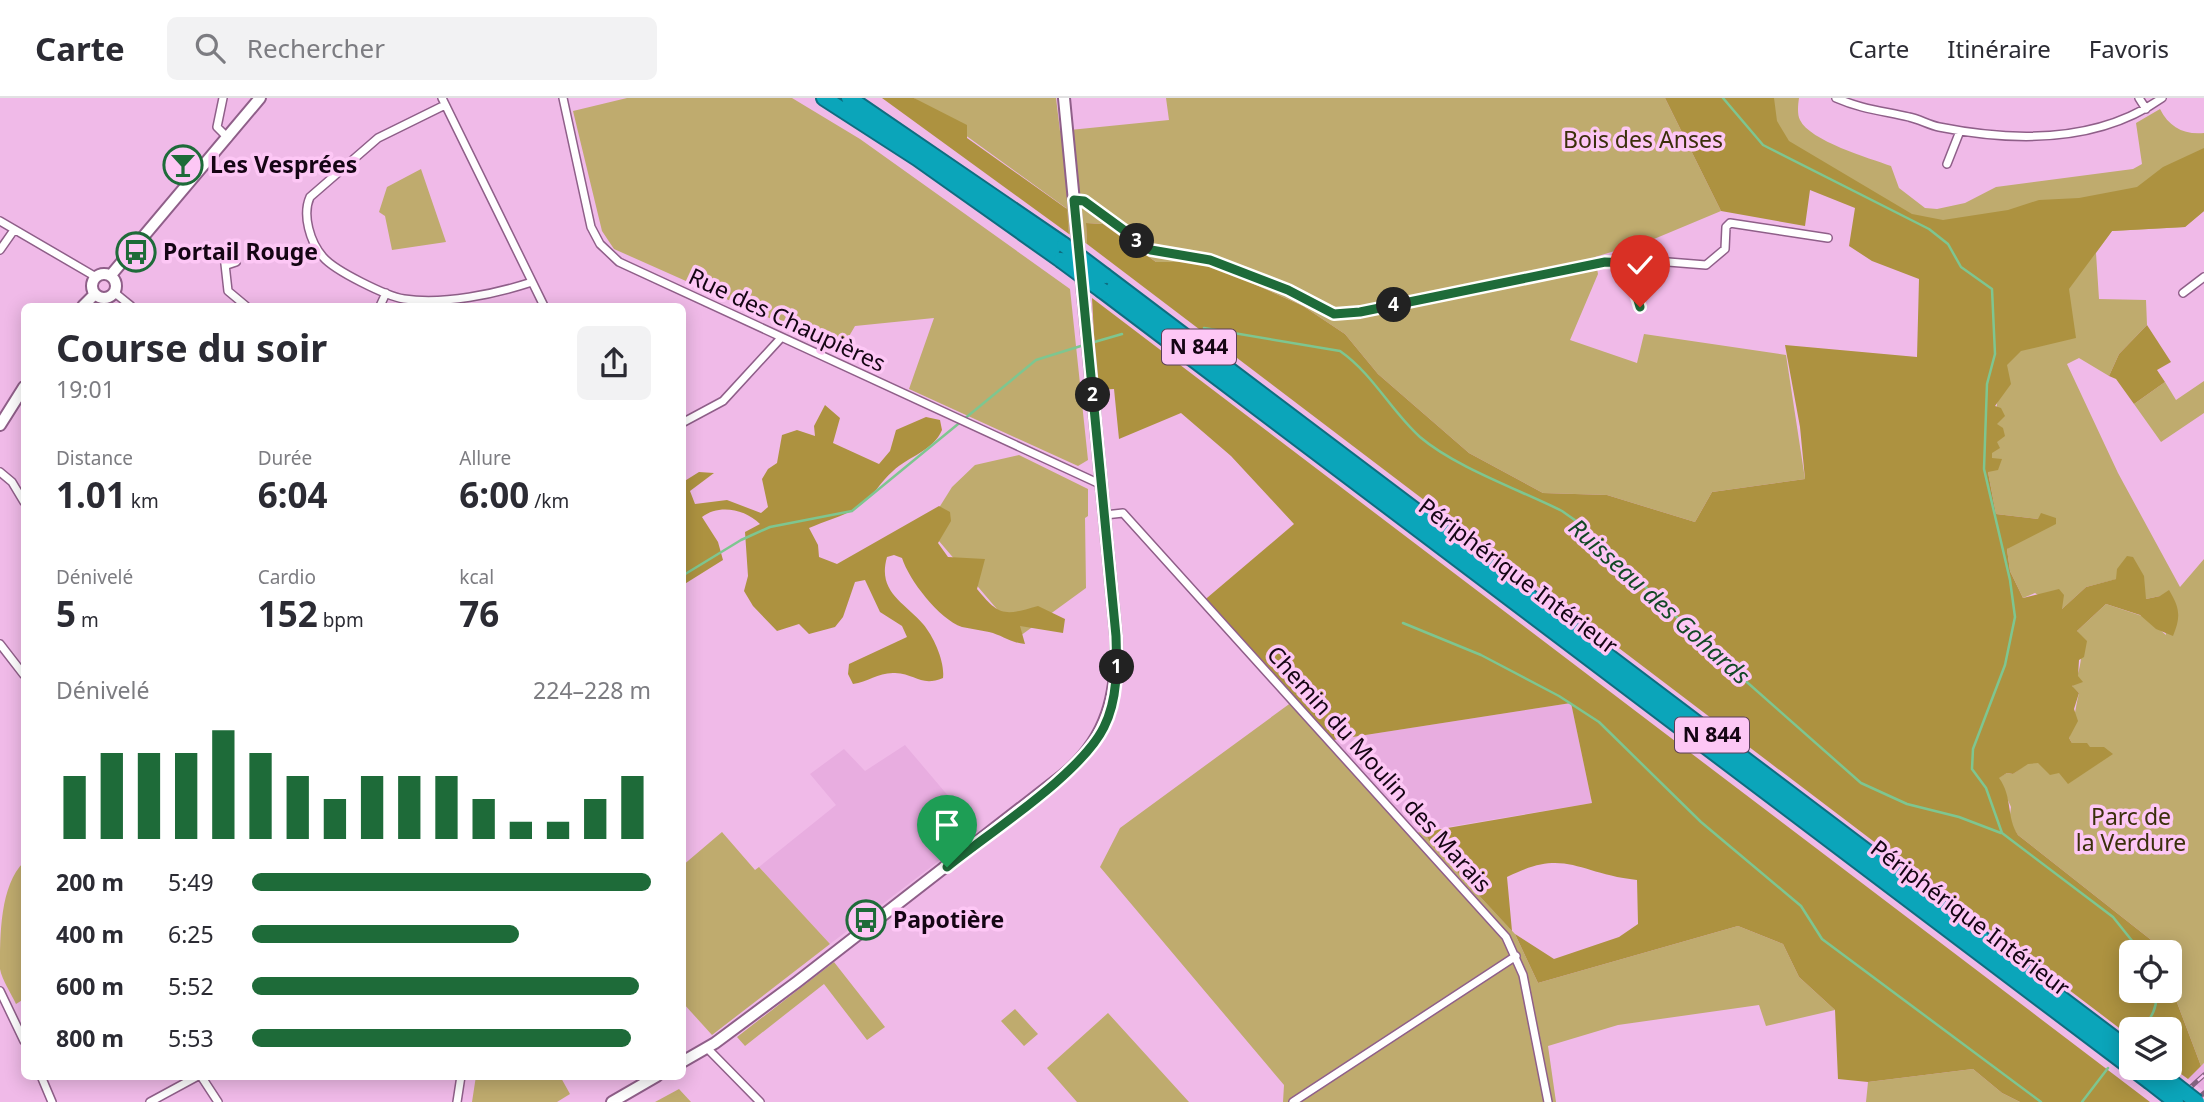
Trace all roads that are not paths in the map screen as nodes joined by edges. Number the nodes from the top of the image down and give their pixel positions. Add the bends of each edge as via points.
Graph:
1 (223, 98) edge
2 (260, 98) edge
3 (563, 98) edge
4 (824, 98) edge
5 (1064, 98) edge
6 (1836, 98) edge
7 (1857, 98) edge
8 (2139, 98) edge
9 (2162, 98) edge
10 (855, 100) edge
11 (444, 102) edge
12 (1858, 107) junction
13 (2146, 109) junction
14 (1960, 131) junction
15 (228, 138) junction
16 (1947, 164) dead end
17 (1074, 200) junction
18 (0, 221) edge
19 (14, 230) junction
20 (1828, 237) dead end
21 (0, 250) edge
22 (1062, 252) junction
23 (1627, 263) junction
24 (227, 265) dead end
25 (111, 275) junction
26 (96, 277) junction
27 (2204, 277) edge
28 (532, 282) junction
29 (1104, 283) junction
30 (115, 293) junction
31 (386, 293) junction
32 (2183, 293) dead end
33 (95, 294) junction
34 (457, 297) junction
35 (86, 303) edge
36 (127, 303) edge
37 (243, 303) edge
38 (381, 303) edge
39 (458, 303) edge
40 (542, 303) edge
41 (1640, 307) dead end
42 (780, 339) junction
43 (21, 392) edge
44 (686, 422) edge
45 (0, 425) edge
46 (0, 472) edge
47 (1102, 485) junction
48 (21, 497) edge
49 (1105, 515) junction
50 (0, 644) edge
51 (21, 671) edge
52 (1516, 956) junction
53 (0, 991) edge
54 (21, 1035) edge
55 (2119, 1042) edge
56 (707, 1048) junction
57 (2119, 1048) edge
58 (686, 1060) edge
59 (43, 1080) edge
60 (191, 1080) edge
61 (202, 1080) edge
62 (460, 1080) edge
63 (650, 1080) edge
64 (2159, 1080) edge
65 (2163, 1080) edge
66 (52, 1102) edge
67 (150, 1102) edge
68 (218, 1102) edge
69 (457, 1102) edge
70 (612, 1102) edge
71 (760, 1102) edge
72 (1293, 1102) edge
73 (1548, 1102) edge
74 (2176, 1102) edge
75 (2197, 1102) edge

1 - 15 street via 217,127
2 - 15 street
3 - 42 street, Rue des Chaupières via 587,217 605,250 628,268
4 - 22 highway, Périphérique Intérieur / N 844
5 - 17 street
6 - 12 street
7 - 12 street
8 - 13 street
9 - 13 street
10 - 22 highway, N 844
11 - 28 street
11 - 31 street via 378,138 318,189 306,206 306,220 324,258
12 - 14 street
13 - 14 street via 2095,130 2066,135
14 - 16 street
15 - 25 street
17 - 23 street via 1084,201 1151,250 1210,260 1288,290 1334,314 1605,262
17 - 47 street
18 - 19 street
19 - 21 street
19 - 26 street
20 - 23 street via 1730,223 1726,249 1706,265
22 - 29 highway, Périphérique Intérieur / N 844, bridge
23 - 41 street
24 - 37 street via 228,290
25 - 26 street
25 - 30 street via 117,285
26 - 33 street via 92,283
27 - 32 street
28 - 34 street
28 - 40 street
29 - 55 highway, N 844
29 - 57 highway, Périphérique Intérieur / N 844
30 - 33 street via 105,298
30 - 36 street
31 - 34 street via 404,299
31 - 38 street
33 - 35 street
34 - 39 street
42 - 44 street via 723,401
42 - 47 street, Rue des Chaupières
43 - 45 street
46 - 48 street
47 - 49 street
49 - 52 street, Chemin du Moulin des Marais via 1123,513 1506,937
49 - 56 street via 1117,664 1111,709 1090,747 1076,765 947,867
50 - 51 street
52 - 72 street
52 - 73 street, Chemin du Moulin des Marais
53 - 54 street
56 - 58 street
56 - 71 street
59 - 66 street
60 - 67 street
61 - 68 street
62 - 69 street
63 - 70 street
64 - 74 highway, Périphérique Intérieur / N 844, bridge
65 - 75 highway, N 844, bridge

